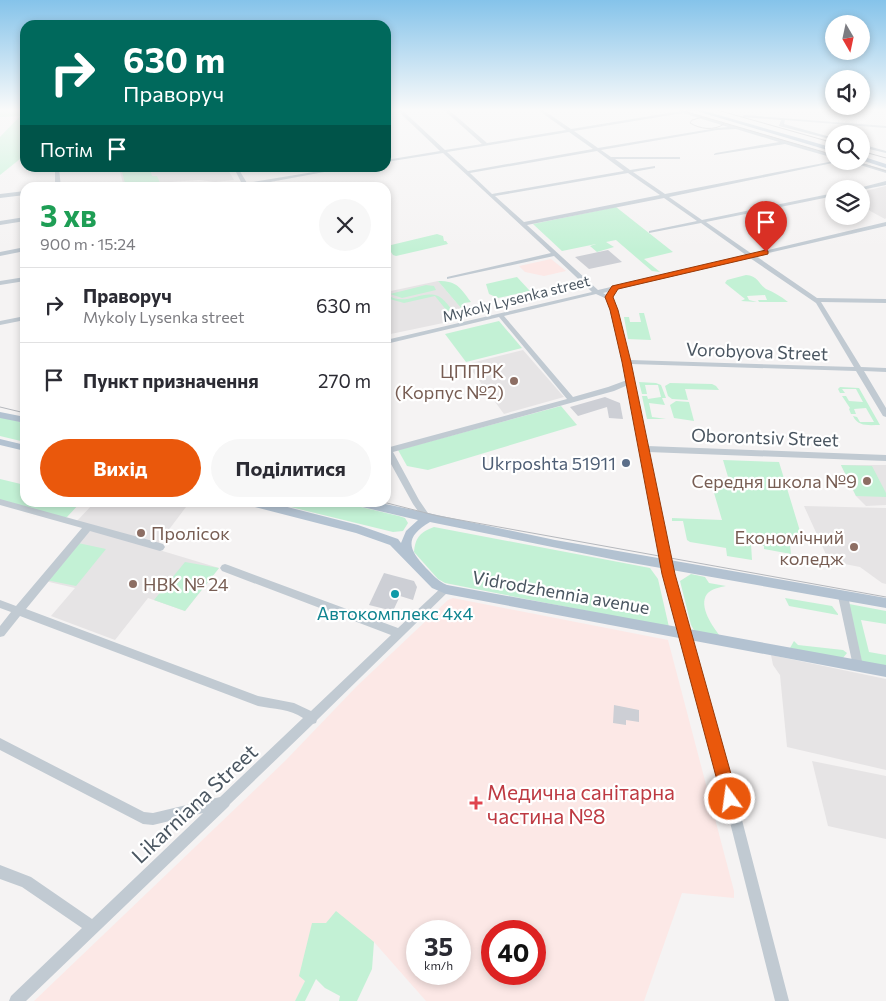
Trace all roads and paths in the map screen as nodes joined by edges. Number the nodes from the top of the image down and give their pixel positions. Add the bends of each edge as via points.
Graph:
1 (410, 157) edge
2 (450, 157) edge
3 (557, 157) edge
4 (609, 158) joint
5 (678, 158) dead end
6 (391, 160) edge
7 (870, 161) edge
8 (825, 164) edge
9 (886, 166) edge
10 (653, 167) dead end
11 (870, 167) edge
12 (322, 172) edge
13 (468, 172) junction
14 (629, 172) junction
15 (886, 172) edge
16 (268, 182) edge
17 (886, 182) edge
18 (870, 186) edge
19 (20, 194) edge
20 (493, 195) junction
21 (663, 195) junction
22 (0, 196) edge
23 (825, 196) edge
24 (20, 220) edge
25 (702, 222) junction
26 (0, 223) edge
27 (524, 224) junction
28 (886, 224) edge
29 (651, 232) dead end
30 (20, 250) edge
31 (0, 254) edge
32 (555, 254) junction
33 (751, 256) junction
34 (449, 278) dead end
35 (20, 279) edge
36 (0, 283) edge
37 (614, 288) junction
38 (596, 292) junction
39 (609, 297) junction
40 (816, 300) junction
41 (886, 301) edge
42 (500, 315) junction
43 (20, 319) edge
44 (0, 323) edge
45 (391, 341) edge
46 (627, 362) junction
47 (859, 370) junction
48 (886, 370) edge
49 (630, 380) junction
50 (611, 389) junction
51 (634, 395) junction
52 (572, 400) junction
53 (886, 414) edge
54 (0, 415) edge
55 (20, 419) edge
56 (0, 442) edge
57 (20, 447) edge
58 (391, 447) edge
59 (643, 449) junction
60 (391, 455) edge
61 (886, 458) edge
62 (0, 502) edge
63 (270, 507) edge
64 (379, 507) edge
65 (428, 519) junction
66 (88, 527) junction
67 (160, 546) dead end
68 (412, 561) junction
69 (668, 566) junction
70 (225, 568) dead end
71 (446, 589) junction
72 (843, 596) junction
73 (0, 604) edge
74 (886, 604) edge
75 (18, 610) junction
76 (398, 632) junction
77 (684, 633) junction
78 (0, 634) edge
79 (858, 666) junction
80 (886, 672) edge
81 (312, 719) junction
82 (0, 744) edge
83 (225, 802) junction
84 (0, 872) edge
85 (92, 927) junction
86 (16, 1001) edge
87 (782, 1001) edge

1 - 6 street
2 - 13 street
3 - 13 street
4 - 5 street
4 - 14 street
7 - 9 main road
8 - 21 street
10 - 14 street
11 - 15 street
12 - 16 street
13 - 20 street
14 - 20 street
14 - 21 street
17 - 18 street
19 - 22 street
20 - 27 street
21 - 25 street
21 - 27 street
23 - 25 street
24 - 26 street
25 - 29 street
25 - 33 street
27 - 32 street
28 - 33 street, Mykoly Lysenka street
30 - 31 street
32 - 34 street
32 - 38 street
33 - 37 street, Mykoly Lysenka street
33 - 40 street
35 - 36 street
37 - 38 street, Mykoly Lysenka street
37 - 39 street
38 - 39 street
38 - 42 street, Mykoly Lysenka street
39 - 46 street
40 - 41 street
40 - 47 street
42 - 45 street, Mykoly Lysenka street
42 - 52 street
43 - 44 street
46 - 47 street, Vorobyova Street
46 - 49 street
47 - 48 street, Vorobyova Street
47 - 53 street
49 - 50 street
49 - 51 street
50 - 51 street via 624,387
50 - 52 street
51 - 59 street
52 - 58 street
54 - 55 main road
56 - 57 main road
59 - 61 street, Oborontsiv Street
59 - 69 street
60 - 65 street
62 - 66 street
63 - 68 main road, Vidrodzhennia avenue via 376,535 394,542
64 - 65 main road
65 - 68 main road via 413,528 406,539 406,549
65 - 69 main road
66 - 67 street
66 - 75 street
68 - 71 main road, Vidrodzhennia avenue via 436,585
69 - 72 main road
69 - 77 street
70 - 76 street
71 - 76 street, Likarniana Street
71 - 77 main road, Vidrodzhennia avenue
72 - 74 main road
72 - 79 street
73 - 75 street
75 - 78 street
75 - 81 street via 258,701 306,712
76 - 81 street, Likarniana Street
77 - 79 main road, Vidrodzhennia avenue
77 - 87 street via 716,743
79 - 80 main road, Vidrodzhennia avenue
81 - 83 street, Likarniana Street
82 - 83 street via 143,818 153,819
83 - 85 street, Likarniana Street
84 - 85 street via 26,882
85 - 86 street, Likarniana Street

